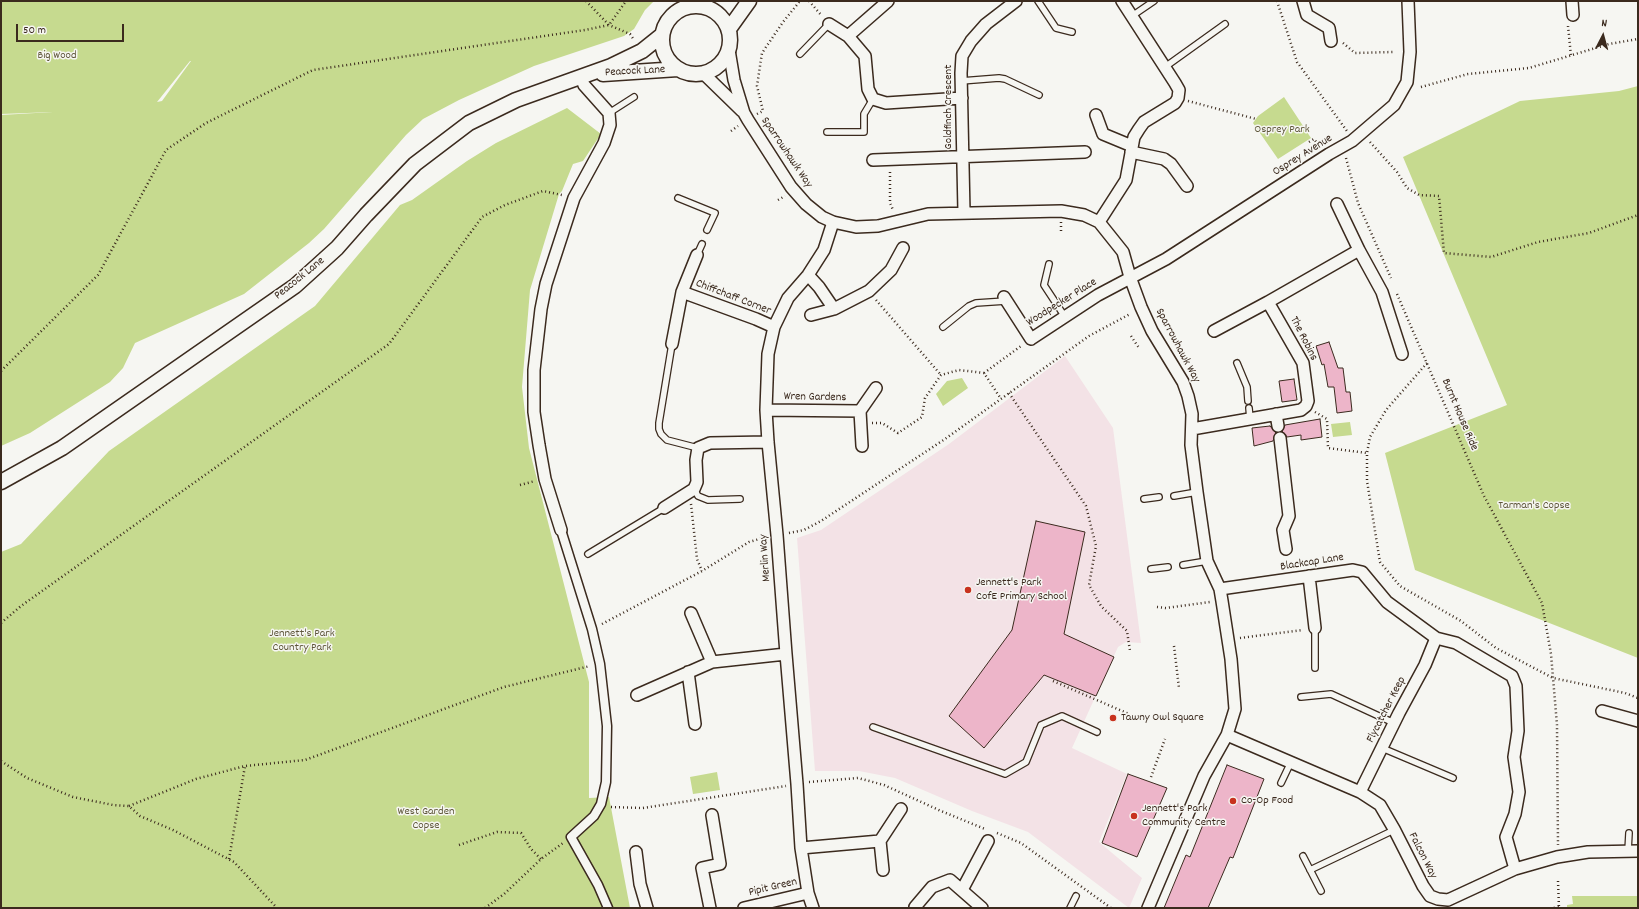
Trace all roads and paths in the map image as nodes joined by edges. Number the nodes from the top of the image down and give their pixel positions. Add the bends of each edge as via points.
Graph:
1 (586, 1) edge
2 (626, 1) edge
3 (749, 1) edge
4 (800, 1) edge
5 (809, 1) edge
6 (888, 1) edge
7 (1016, 1) edge
8 (1038, 1) edge
9 (1122, 1) edge
10 (1154, 1) edge
11 (1277, 1) edge
12 (1303, 1) edge
13 (1408, 1) edge
14 (1572, 1) edge
15 (713, 4) edge
16 (1573, 15) joint
17 (1132, 16) junction
18 (609, 24) junction
19 (829, 24) junction
20 (1225, 24) dead end
21 (729, 29) junction
22 (1072, 32) dead end
23 (662, 35) junction
24 (848, 36) junction
25 (1331, 38) joint
26 (1638, 39) edge
27 (636, 45) dead end
28 (729, 50) junction
29 (1393, 52) dead end
30 (800, 54) dead end
31 (1571, 56) junction
32 (1166, 67) junction
33 (678, 70) junction
34 (704, 74) junction
35 (586, 76) junction
36 (961, 80) junction
37 (1421, 87) dead end
38 (1039, 94) dead end
39 (634, 97) dead end
40 (962, 98) junction
41 (1178, 98) junction
42 (873, 99) junction
43 (763, 111) dead end
44 (608, 113) junction
45 (744, 113) junction
46 (1096, 115) dead end
47 (1256, 119) dead end
48 (1346, 128) dead end
49 (827, 132) dead end
50 (1309, 142) dead end
51 (1370, 142) dead end
52 (1319, 146) dead end
53 (1131, 150) junction
54 (1085, 152) dead end
55 (963, 156) junction
56 (1346, 157) dead end
57 (890, 159) junction
58 (873, 160) dead end
59 (1187, 186) dead end
60 (574, 198) junction
61 (678, 198) dead end
62 (1337, 204) dead end
63 (893, 212) dead end
64 (964, 212) junction
65 (1638, 215) edge
66 (1061, 219) dead end
67 (833, 222) junction
68 (1100, 222) junction
69 (708, 230) dead end
70 (1061, 234) dead end
71 (702, 244) dead end
72 (903, 248) dead end
73 (1359, 250) junction
74 (697, 255) joint
75 (1049, 264) dead end
76 (808, 275) junction
77 (1130, 277) junction
78 (1393, 285) dead end
79 (869, 291) junction
80 (682, 292) junction
81 (1396, 292) dead end
82 (1005, 299) joint
83 (1268, 302) junction
84 (834, 309) junction
85 (1134, 311) dead end
86 (811, 315) dead end
87 (1065, 317) junction
88 (774, 327) junction
89 (943, 327) dead end
90 (1214, 331) dead end
91 (1131, 336) dead end
92 (1031, 339) junction
93 (672, 344) joint
94 (1139, 348) dead end
95 (1402, 354) dead end
96 (1237, 363) dead end
97 (1427, 363) junction
98 (1, 372) edge
99 (984, 373) junction
100 (941, 375) junction
101 (876, 388) dead end
102 (1009, 393) junction
103 (1001, 399) junction
104 (1248, 401) dead end
105 (1306, 406) junction
106 (766, 410) junction
107 (1276, 414) junction
108 (861, 417) junction
109 (1278, 426) dead end
110 (1192, 429) junction
111 (1280, 438) dead end
112 (768, 442) junction
113 (862, 446) dead end
114 (698, 448) junction
115 (1367, 453) junction
116 (1, 482) edge
117 (523, 484) dead end
118 (520, 485) dead end
119 (692, 491) junction
120 (1197, 492) junction
121 (1174, 496) dead end
122 (1159, 497) dead end
123 (740, 499) dead end
124 (1144, 499) dead end
125 (664, 508) joint
126 (561, 530) joint
127 (792, 532) dead end
128 (764, 537) dead end
129 (1286, 549) dead end
130 (588, 554) dead end
131 (1207, 561) junction
132 (1183, 565) dead end
133 (1168, 567) dead end
134 (1152, 569) dead end
135 (702, 570) junction
136 (1309, 576) junction
137 (1220, 589) junction
138 (1222, 601) junction
139 (1157, 607) dead end
140 (691, 613) dead end
141 (1, 623) edge
142 (1315, 628) junction
143 (592, 629) junction
144 (1238, 638) dead end
145 (1436, 638) junction
146 (1174, 646) dead end
147 (1130, 651) dead end
148 (786, 654) junction
149 (712, 662) junction
150 (600, 664) junction
151 (1315, 668) dead end
152 (688, 672) junction
153 (1553, 678) junction
154 (1052, 681) dead end
155 (1179, 688) dead end
156 (637, 695) dead end
157 (1301, 697) dead end
158 (1638, 698) edge
159 (1602, 710) dead end
160 (1129, 714) dead end
161 (1638, 721) edge
162 (1394, 723) junction
163 (695, 724) dead end
164 (873, 727) dead end
165 (1097, 732) dead end
166 (1227, 735) junction
167 (1165, 739) dead end
168 (1382, 748) junction
169 (1, 761) edge
170 (1291, 762) junction
171 (245, 766) junction
172 (1151, 777) dead end
173 (1452, 778) dead end
174 (814, 782) dead end
175 (1281, 783) dead end
176 (780, 786) dead end
177 (1360, 792) junction
178 (601, 804) junction
179 (129, 806) junction
180 (900, 809) dead end
181 (712, 815) dead end
182 (1394, 830) junction
183 (1629, 832) dead end
184 (571, 837) junction
185 (880, 841) junction
186 (988, 841) dead end
187 (459, 845) dead end
188 (801, 848) junction
189 (1558, 849) dead end
190 (1633, 851) edge
191 (636, 852) dead end
192 (1303, 856) dead end
193 (540, 859) junction
194 (229, 860) junction
195 (1515, 869) junction
196 (883, 870) dead end
197 (1310, 870) junction
198 (1558, 881) dead end
199 (962, 890) junction
200 (1321, 891) dead end
201 (808, 893) junction
202 (1076, 896) dead end
203 (915, 907) dead end
204 (1559, 907) edge
205 (277, 908) edge
206 (485, 908) edge
207 (608, 908) edge
208 (647, 908) edge
209 (710, 908) edge
210 (744, 908) edge
211 (813, 908) edge
212 (981, 908) edge
213 (1070, 908) edge
214 (1111, 908) edge
215 (1148, 908) edge
216 (1554, 908) edge

1 - 18 path
2 - 18 path
3 - 21 street
4 - 43 path via 762,53 757,86
5 - 19 path
6 - 24 street
7 - 36 street, Goldfinch Crescent via 986,24 971,41 962,56
8 - 22 lane via 1056,28
9 - 17 street
10 - 17 lane
11 - 48 path via 1297,62
12 - 25 street via 1307,15 1329,28
13 - 77 street, Osprey Avenue via 1409,68 1407,82 1394,105 1352,141 1166,259
14 - 16 street
15 - 21 street
15 - 23 street via 687,7 678,11 670,17
16 - 31 path via 1568,24
17 - 32 street
18 - 27 path via 630,34
18 - 98 path via 585,30 313,70 206,123 166,150 98,275
19 - 24 street
19 - 30 lane
20 - 32 lane
21 - 28 street
23 - 33 street via 665,55
23 - 35 street, Peacock Lane via 642,51
24 - 42 street via 865,56 868,89
25 - 29 path via 1355,53
26 - 31 path via 1609,44
28 - 34 street via 720,65
28 - 45 street, Sparrowhawk Way via 734,80
31 - 37 path via 1529,68 1468,74
32 - 41 street via 1178,90
33 - 34 street
33 - 35 street, Peacock Lane
34 - 45 street, Sparrowhawk Way
35 - 44 street via 584,85
35 - 116 street, Peacock Lane via 516,100 468,123 415,164 337,248 295,286 62,448
36 - 38 lane via 1005,79
36 - 40 street, Goldfinch Crescent
39 - 44 lane
40 - 42 street via 886,103
40 - 55 street, Goldfinch Crescent
41 - 47 path
41 - 53 street via 1144,122 1134,138
42 - 49 lane via 864,114 864,132
44 - 60 street via 610,125 606,137
45 - 67 street, Sparrowhawk Way via 791,187 806,204
46 - 53 street via 1103,134
50 - 52 path via 1314,139
51 - 65 path via 1397,172 1407,188 1419,195 1439,196 1444,253 1491,257 1538,242 1589,233
53 - 59 street via 1164,159 1171,164
53 - 68 street via 1126,180
54 - 55 street
55 - 57 street
55 - 64 street, Goldfinch Crescent
56 - 78 path via 1358,203
57 - 58 street
57 - 63 path via 890,203
60 - 126 street via 540,309 534,370 534,412 539,445 545,478
60 - 141 path via 543,191 505,205 482,218 389,344 20,606
61 - 69 lane via 715,213
62 - 73 street
64 - 67 street, Sparrowhawk Way via 928,214 878,226 856,227
64 - 68 street, Sparrowhawk Way via 1061,211 1084,215
66 - 70 path
67 - 76 street, Merlin Way via 824,250
68 - 77 street, Sparrowhawk Way via 1123,252
71 - 74 lane
72 - 79 street via 891,270
73 - 83 street
73 - 95 street via 1382,292
74 - 80 street, Chiffchaff Corner
75 - 87 lane via 1044,285
76 - 84 street
76 - 88 street, Merlin Way via 788,298
77 - 87 street, Woodpecker Place
77 - 110 street, Sparrowhawk Way via 1152,331 1183,382 1192,414
79 - 84 street
79 - 100 path
80 - 88 street, Chiffchaff Corner
80 - 93 street, Chiffchaff Corner
81 - 97 path, Burnt House Ride
82 - 89 lane via 969,306
82 - 92 street, Woodpecker Place
83 - 90 street
83 - 105 street, The Robins via 1303,363 1308,400
84 - 86 street
85 - 102 path via 1089,336
87 - 92 street, Woodpecker Place
88 - 106 street, Merlin Way via 768,354
91 - 94 path
92 - 99 path
93 - 114 lane via 659,429 667,440
96 - 104 lane via 1247,387
97 - 115 path via 1386,410 1370,437
97 - 153 path, Burnt House Ride via 1484,496 1542,603
99 - 100 path via 959,370
99 - 103 path
100 - 108 path via 925,398 922,417 898,433 882,423
101 - 108 street, Wren Gardens
102 - 103 path
102 - 147 path via 1086,506 1096,546 1089,585 1101,606 1127,631
103 - 127 path via 821,521 804,530
105 - 107 street via 1300,410
105 - 115 path via 1327,419 1328,448
106 - 108 street, Wren Gardens
106 - 112 street, Merlin Way
107 - 109 street
107 - 110 street via 1249,414
108 - 113 street
110 - 120 street, Sparrowhawk Way via 1191,446
111 - 129 street via 1289,516 1283,530
112 - 114 street via 710,443
112 - 148 street, Merlin Way
114 - 119 street via 697,482
115 - 153 path via 1367,481 1380,562 1400,586 1461,621 1496,648
117 - 118 path
119 - 123 lane via 708,500
119 - 125 street
119 - 135 path via 697,559
120 - 121 lane
120 - 131 street, Sparrowhawk Way
122 - 124 lane
125 - 130 lane
126 - 143 street
128 - 135 path via 749,542
131 - 132 lane
131 - 137 street, Sparrowhawk Way
133 - 134 lane
135 - 143 path
136 - 137 street, Blackcap Lane
136 - 142 street
136 - 145 street, Blackcap Lane via 1354,570 1362,572 1387,602
137 - 138 street, Sparrowhawk Way
138 - 139 path
138 - 166 street, Sparrowhawk Way via 1231,659 1235,709
140 - 149 street
142 - 144 path
142 - 151 lane
143 - 150 street
145 - 162 street, Flycatcher Keep via 1425,665
145 - 195 street, Blackcap Lane via 1456,643 1512,676 1516,686 1518,731 1514,757 1519,792 1515,814 1506,837
146 - 155 path
148 - 149 street
148 - 188 street, Merlin Way
149 - 152 street
150 - 171 path via 504,687 305,760
150 - 178 street via 607,740 606,782
152 - 156 street
152 - 163 street
153 - 158 path via 1625,692
153 - 189 path, Burnt House Ride via 1557,725
154 - 160 path
157 - 162 lane via 1330,694
159 - 161 street
162 - 168 street, Flycatcher Keep
164 - 165 lane via 1005,774 1026,762 1041,725 1062,716
166 - 170 street, Falcon Way
166 - 215 street, Sparrowhawk Way via 1204,776
167 - 172 path
168 - 173 lane
168 - 177 street, Flycatcher Keep
169 - 179 path via 27,778 73,797
170 - 175 lane
170 - 177 street, Falcon Way
171 - 179 path via 196,779
171 - 194 path
174 - 214 path via 858,778 884,785 1021,843
176 - 178 path via 643,808
177 - 182 street, Falcon Way via 1380,805
178 - 184 street via 594,816
179 - 194 path via 140,816 173,830
180 - 185 street
181 - 209 street via 720,864 702,868
182 - 195 street, Falcon Way via 1430,896 1448,900
182 - 197 lane
183 - 190 lane
184 - 193 path
184 - 207 street
185 - 188 street
185 - 196 street
186 - 199 street
187 - 193 path via 497,832 522,833
188 - 201 street, Merlin Way
190 - 195 street, Falcon Way via 1588,852 1557,857
191 - 208 street via 640,884
192 - 197 lane
193 - 206 path via 504,894
194 - 205 path via 234,862
197 - 200 lane
198 - 204 path
199 - 203 street via 950,880 932,888
199 - 212 street
201 - 210 street, Pipit Green
201 - 211 street, Merlin Way
202 - 213 lane
204 - 216 path

